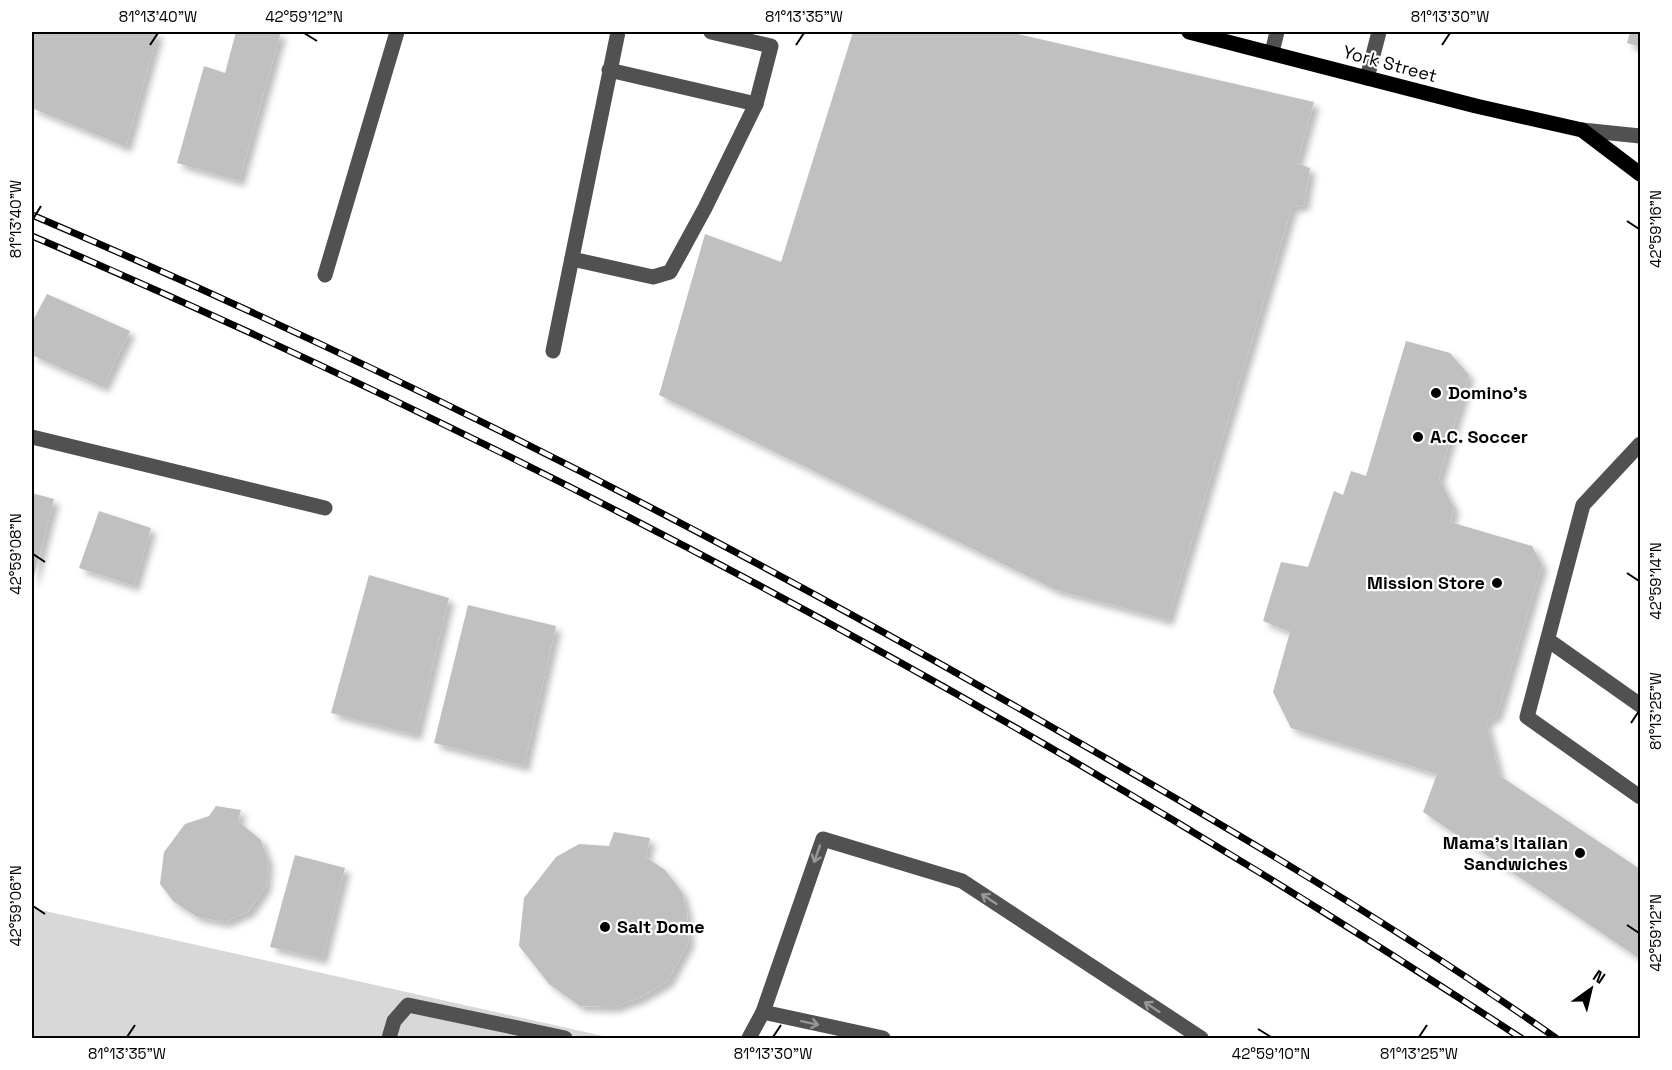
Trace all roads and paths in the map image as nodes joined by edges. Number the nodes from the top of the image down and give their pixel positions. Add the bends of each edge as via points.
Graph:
1 (397, 32) edge
2 (618, 32) edge
3 (711, 32) edge
4 (1189, 32) edge
5 (1277, 32) edge
6 (1378, 32) edge
7 (1272, 52) junction
8 (609, 70) junction
9 (1367, 78) junction
10 (756, 104) junction
11 (1582, 130) junction
12 (1641, 136) edge
13 (1641, 174) edge
14 (572, 259) junction
15 (325, 275) dead end
16 (553, 351) dead end
17 (32, 436) edge
18 (1641, 444) edge
19 (325, 508) dead end
20 (1548, 640) junction
21 (1641, 705) edge
22 (1641, 797) edge
23 (763, 1012) junction
24 (389, 1038) edge
25 (565, 1038) edge
26 (749, 1038) edge
27 (883, 1038) edge
28 (1201, 1038) edge

1 - 15 street
2 - 8 street
3 - 10 street via 771,46
4 - 7 main road, York Street
5 - 7 street
6 - 9 street
7 - 9 main road, York Street
8 - 10 street
8 - 14 street
9 - 11 main road, York Street
10 - 14 street via 670,272 653,277
11 - 12 street, York Street
11 - 13 main road, York Street
14 - 16 street
17 - 19 street
18 - 20 street via 1583,505
20 - 21 street
20 - 22 street via 1527,717
23 - 26 street
23 -> 27 street
28 -> 23 street via 962,881 823,839
24 - 25 street via 394,1021 408,1005

